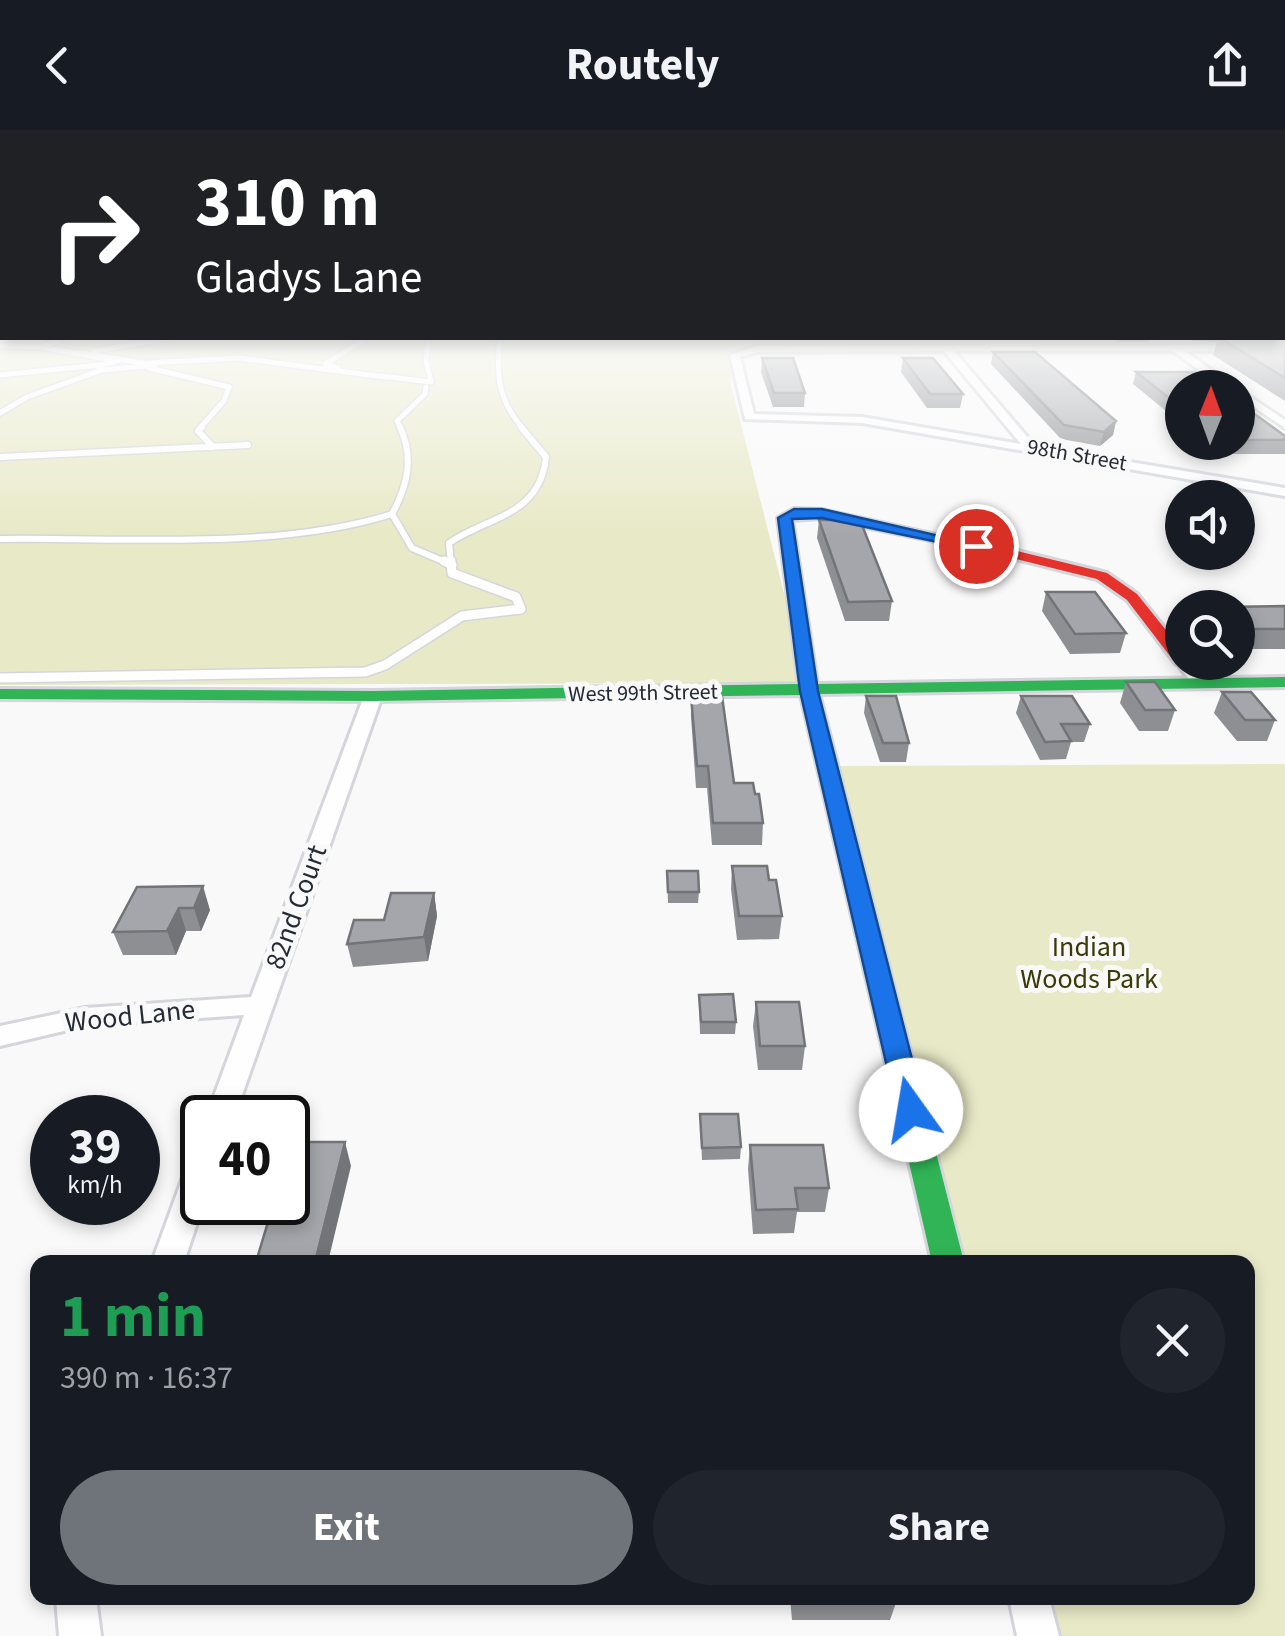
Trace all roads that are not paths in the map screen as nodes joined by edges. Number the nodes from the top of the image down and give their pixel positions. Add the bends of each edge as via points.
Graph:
1 (34, 394) edge
2 (226, 394) edge
3 (425, 394) edge
4 (501, 394) edge
5 (745, 394) edge
6 (986, 394) edge
7 (1255, 404) edge
8 (0, 413) edge
9 (1285, 424) edge
10 (248, 444) dead end
11 (213, 446) junction
12 (1030, 446) junction
13 (0, 457) edge
14 (1285, 492) edge
15 (393, 511) junction
16 (0, 539) edge
17 (452, 565) junction
18 (1165, 638) edge
19 (0, 678) edge
20 (1200, 682) joint
21 (1285, 682) edge
22 (809, 691) junction
23 (0, 694) edge
24 (372, 696) junction
25 (261, 1005) junction
26 (0, 1036) edge
27 (228, 1095) edge
28 (181, 1225) edge
29 (170, 1255) edge
30 (946, 1255) edge
31 (77, 1605) edge
32 (1031, 1605) edge
33 (80, 1636) edge
34 (1038, 1636) edge

1 - 8 lane
2 - 11 lane via 198,432
3 - 15 lane via 397,421 410,448 408,486
4 - 17 lane via 546,458 544,480 540,492 522,504 449,542
5 - 12 street, 98th Street via 750,416 862,420
6 - 12 street
7 - 9 street
10 - 11 lane
11 - 13 lane
12 - 14 street, 98th Street
15 - 16 lane via 340,530 288,536
15 - 17 lane via 412,548
17 - 19 lane via 452,573 516,597 521,609 462,616 365,672
18 - 22 street via 1132,597 1102,576 794,513 785,522
20 - 21 street, West 99th Street
20 - 22 street, West 99th Street
22 - 24 street, West 99th Street
22 - 30 street
23 - 24 street, West 99th Street
24 - 25 street, 82nd Court
25 - 26 street, Wood Lane via 85,1017
25 - 27 street, 82nd Court
28 - 29 street
31 - 33 street
32 - 34 street

